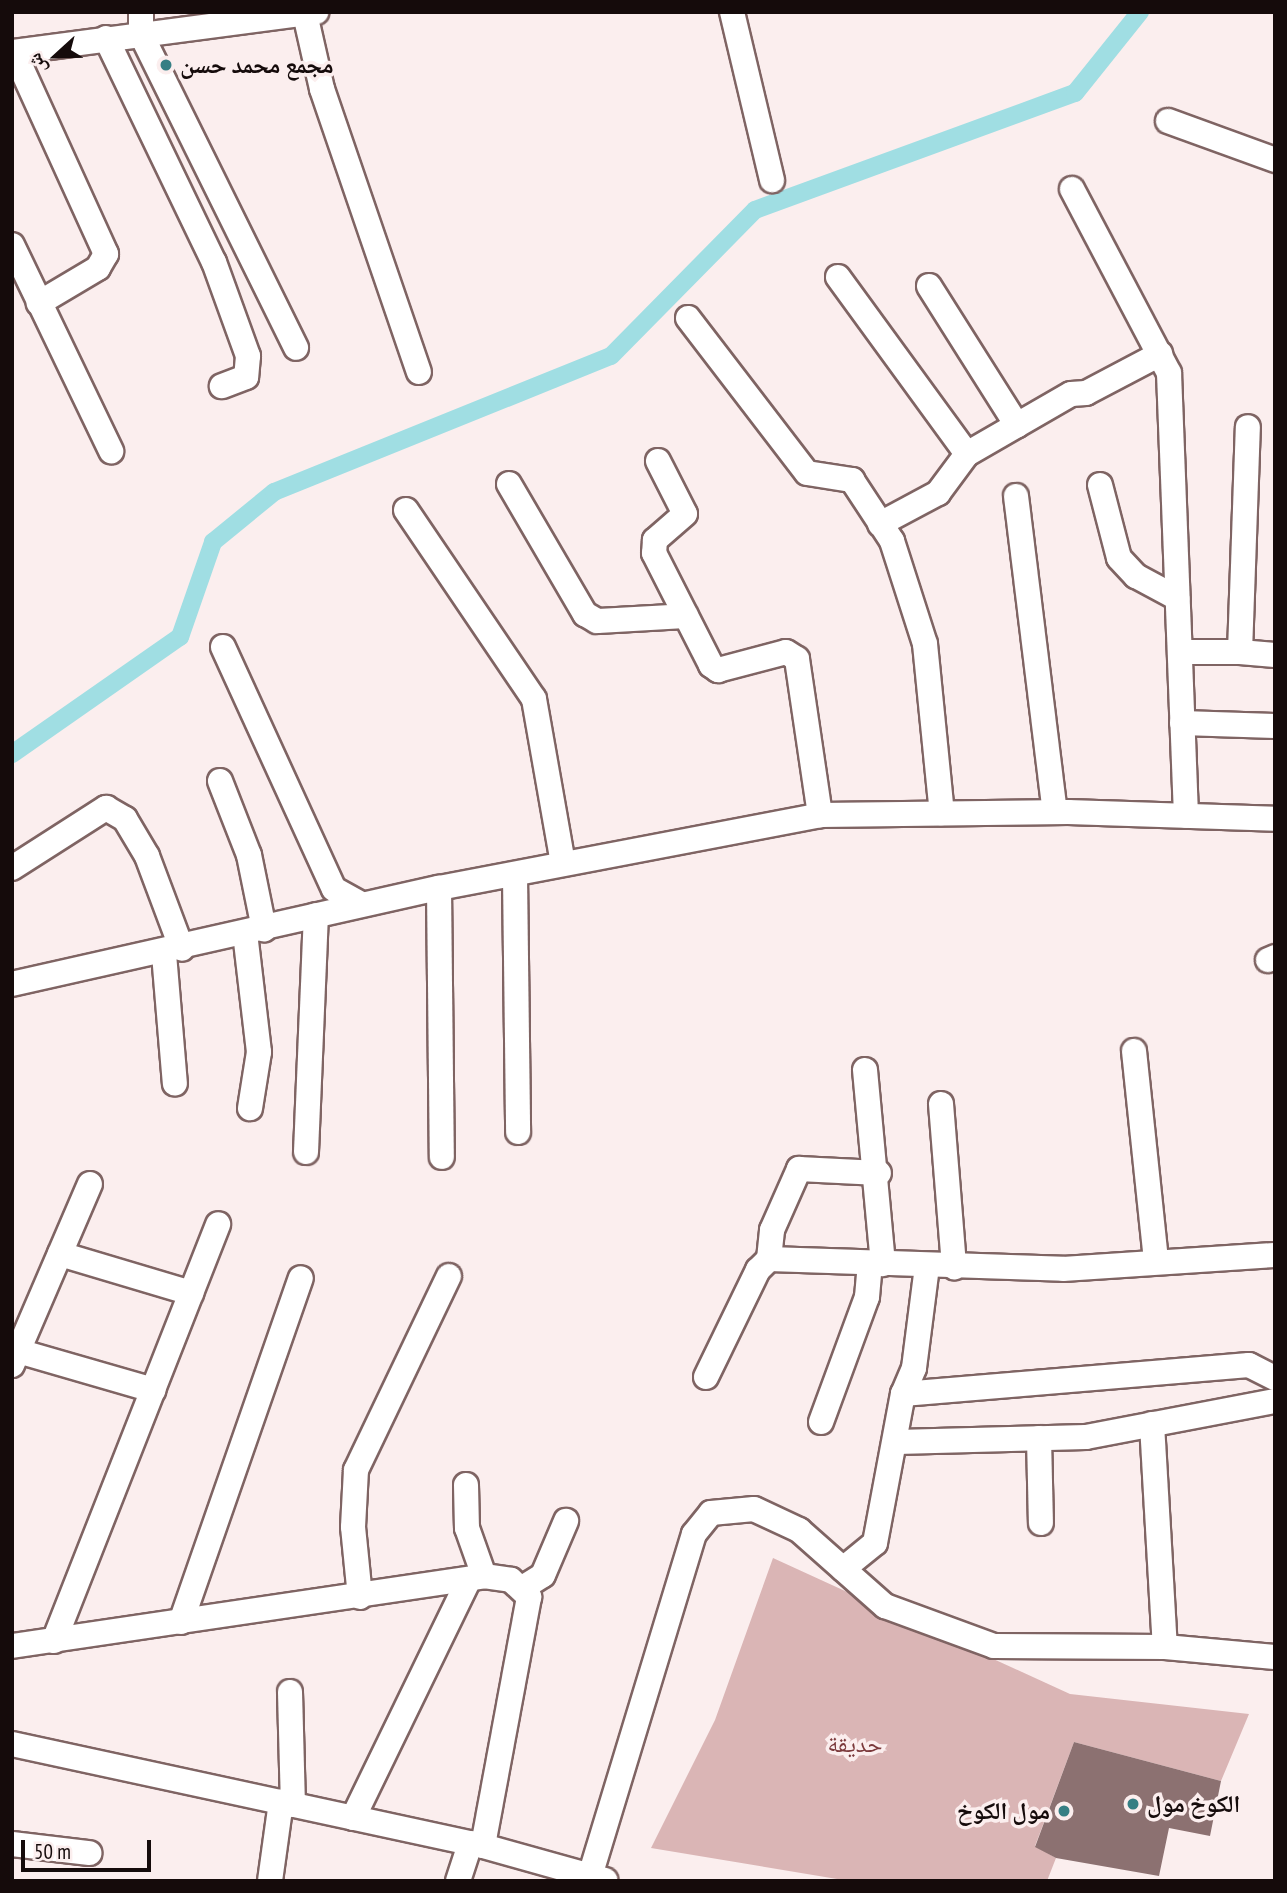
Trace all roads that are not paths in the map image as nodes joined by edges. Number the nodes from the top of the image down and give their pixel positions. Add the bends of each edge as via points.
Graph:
1 (732, 12) edge
2 (311, 13) edge
3 (141, 23) edge
4 (106, 38) junction
5 (13, 52) edge
6 (1168, 121) dead end
7 (1275, 160) edge
8 (772, 180) dead end
9 (1072, 189) dead end
10 (12, 246) edge
11 (838, 277) dead end
12 (929, 286) dead end
13 (39, 303) junction
14 (688, 318) dead end
15 (296, 348) dead end
16 (1160, 355) junction
17 (419, 372) dead end
18 (222, 386) dead end
19 (1017, 425) junction
20 (1248, 427) dead end
21 (111, 452) dead end
22 (967, 454) junction
23 (658, 461) dead end
24 (509, 484) dead end
25 (1100, 485) dead end
26 (1016, 496) dead end
27 (406, 510) dead end
28 (880, 524) junction
29 (1177, 598) junction
30 (686, 616) junction
31 (223, 647) dead end
32 (1180, 652) junction
33 (1240, 652) junction
34 (1275, 655) edge
35 (1182, 723) junction
36 (1275, 726) edge
37 (220, 781) dead end
38 (1055, 812) junction
39 (942, 813) junction
40 (820, 815) junction
41 (1186, 816) junction
42 (1275, 819) edge
43 (563, 863) junction
44 (12, 868) edge
45 (515, 876) junction
46 (439, 888) junction
47 (361, 904) junction
48 (316, 915) junction
49 (254, 931) junction
50 (173, 952) junction
51 (12, 984) edge
52 (1135, 1051) dead end
53 (865, 1070) dead end
54 (175, 1084) dead end
55 (941, 1104) dead end
56 (250, 1108) dead end
57 (518, 1132) dead end
58 (306, 1152) dead end
59 (442, 1157) dead end
60 (879, 1173) junction
61 (90, 1184) dead end
62 (218, 1224) dead end
63 (60, 1254) junction
64 (1275, 1255) edge
65 (769, 1259) junction
66 (1156, 1259) junction
67 (877, 1264) junction
68 (926, 1266) junction
69 (954, 1267) junction
70 (449, 1276) dead end
71 (301, 1278) dead end
72 (191, 1293) junction
73 (15, 1358) edge
74 (706, 1377) dead end
75 (1275, 1378) edge
76 (152, 1390) junction
77 (903, 1394) junction
78 (1275, 1401) edge
79 (821, 1422) dead end
80 (1152, 1424) junction
81 (1039, 1438) junction
82 (897, 1442) junction
83 (466, 1485) dead end
84 (566, 1521) dead end
85 (1041, 1523) dead end
86 (843, 1569) junction
87 (476, 1579) junction
88 (524, 1587) junction
89 (359, 1597) junction
90 (181, 1622) junction
91 (54, 1641) junction
92 (12, 1646) edge
93 (1165, 1647) junction
94 (1275, 1657) edge
95 (290, 1692) dead end
96 (12, 1744) edge
97 (287, 1803) junction
98 (353, 1818) junction
99 (12, 1844) edge
100 (477, 1844) junction
101 (89, 1853) dead end
102 (598, 1878) edge
103 (270, 1881) edge
104 (458, 1881) edge

1 - 8 street
2 - 3 street
2 - 17 street via 322,89
3 - 4 street
3 - 15 street
4 - 5 street
4 - 18 street via 214,262 248,356 246,377
5 - 13 street via 106,254 98,268
6 - 7 street
9 - 16 street
10 - 13 street
11 - 22 street
12 - 19 street
13 - 21 street
14 - 28 street via 807,473 852,480
16 - 19 street
16 - 29 street via 1169,373
19 - 22 street
20 - 33 street
22 - 28 street via 938,493
23 - 30 street via 685,514 655,540 654,553
24 - 30 street via 585,614 597,621
25 - 29 street via 1119,558 1136,576
26 - 38 street
27 - 43 street via 534,699
28 - 39 street via 925,644
29 - 32 street
30 - 40 street via 718,670 786,652 797,659
31 - 47 street via 334,889
32 - 33 street
32 - 35 street
33 - 34 street
35 - 36 street
35 - 41 street
37 - 49 street via 250,855
38 - 39 street
38 - 41 street
39 - 40 street
40 - 43 street
41 - 42 street
43 - 45 street
44 - 50 street via 106,808 125,819 147,856
45 - 46 street
45 - 57 street
46 - 47 street
46 - 59 street
47 - 48 street
48 - 49 street
48 - 58 street
49 - 50 street
49 - 56 street via 259,1052
50 - 51 street
50 - 54 street
52 - 66 street
53 - 60 street
55 - 69 street
60 - 65 street via 799,1169 772,1230
60 - 67 street
61 - 63 street
62 - 72 street
63 - 72 street
63 - 73 street
64 - 66 street
65 - 67 street
65 - 74 street via 758,1270
66 - 69 street via 1063,1269
67 - 68 street
67 - 79 street
68 - 69 street
68 - 77 street via 914,1368
70 - 89 street via 356,1471 353,1527
71 - 90 street
72 - 76 street
73 - 76 street
75 - 77 street via 1249,1365
76 - 91 street
77 - 82 street
78 - 80 street
80 - 81 street via 1086,1437
80 - 93 street
81 - 82 street
81 - 85 street
82 - 86 street via 874,1544
83 - 87 street via 467,1528
84 - 88 street via 543,1575
86 - 93 street via 885,1606 994,1646
86 - 102 street via 799,1530 754,1509 711,1513 694,1534
87 - 88 street
87 - 89 street
87 - 98 street
88 - 100 street via 529,1597
89 - 90 street
90 - 91 street
91 - 92 street
93 - 94 street
95 - 97 street
96 - 97 street
97 - 98 street
97 - 103 street
98 - 100 street
99 - 101 street
100 - 102 street
100 - 104 street

